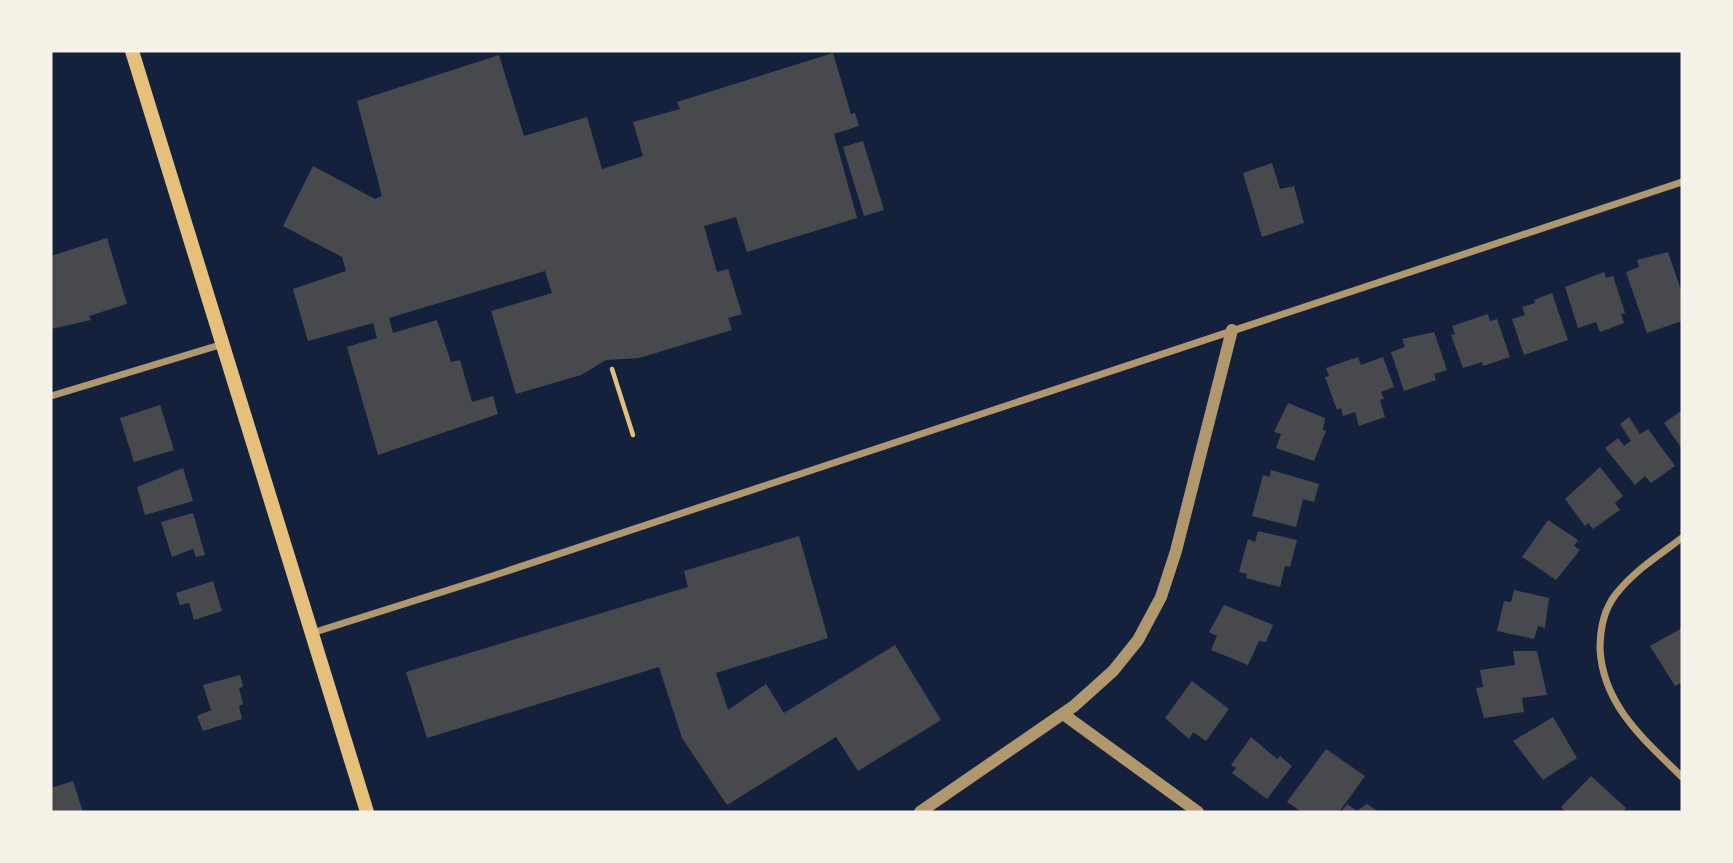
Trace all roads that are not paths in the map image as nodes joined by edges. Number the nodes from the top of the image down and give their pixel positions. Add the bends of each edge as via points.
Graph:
1 (132, 51) edge
2 (1682, 182) edge
3 (1231, 330) junction
4 (223, 344) junction
5 (51, 396) edge
6 (1682, 538) edge
7 (312, 633) junction
8 (1063, 714) junction
9 (1682, 778) edge
10 (366, 812) edge
11 (920, 812) edge
12 (1198, 812) edge

1 - 4 main road
2 - 3 street
3 - 7 street
3 - 8 street via 1161,597 1138,640 1112,671
4 - 5 street
4 - 7 main road
6 - 9 street via 1637,570 1614,596 1600,630 1601,668 1611,698
7 - 10 main road
8 - 11 street
8 - 12 street

